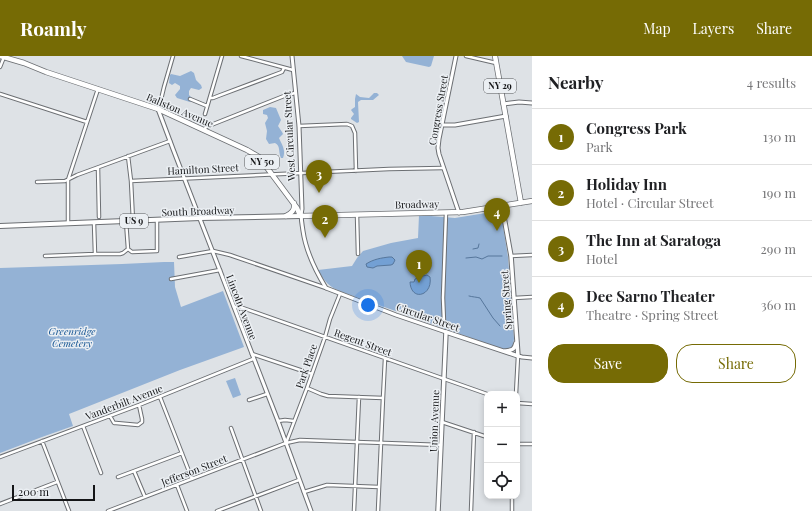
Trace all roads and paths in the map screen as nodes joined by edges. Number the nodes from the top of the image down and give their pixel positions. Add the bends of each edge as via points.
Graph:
1 (173, 56) edge
2 (222, 56) edge
3 (241, 56) edge
4 (292, 56) edge
5 (456, 56) edge
6 (466, 56) edge
7 (495, 56) edge
8 (2, 57) edge
9 (496, 63) junction
10 (0, 67) edge
11 (284, 68) junction
12 (293, 70) junction
13 (98, 89) junction
14 (295, 93) junction
15 (0, 94) edge
16 (210, 98) junction
17 (190, 99) dead end
18 (532, 103) edge
19 (504, 104) junction
20 (207, 106) junction
21 (158, 109) junction
22 (205, 114) dead end
23 (506, 116) junction
24 (87, 122) junction
25 (442, 124) junction
26 (299, 126) junction
27 (204, 130) junction
28 (170, 141) junction
29 (128, 156) junction
30 (98, 168) junction
31 (443, 168) junction
32 (356, 171) junction
33 (300, 174) junction
34 (271, 175) junction
35 (185, 178) junction
36 (68, 180) junction
37 (131, 181) junction
38 (37, 182) dead end
39 (532, 201) edge
40 (294, 203) junction
41 (521, 203) junction
42 (502, 206) junction
43 (459, 212) junction
44 (446, 213) junction
45 (357, 214) junction
46 (286, 216) junction
47 (300, 216) junction
48 (99, 217) dead end
49 (200, 218) junction
50 (156, 220) junction
51 (126, 221) junction
52 (133, 221) junction
53 (94, 222) junction
54 (68, 224) junction
55 (0, 226) edge
56 (128, 249) junction
57 (213, 251) junction
58 (95, 254) junction
59 (358, 254) dead end
60 (532, 255) edge
61 (45, 256) dead end
62 (511, 256) junction
63 (179, 257) dead end
64 (220, 270) junction
65 (171, 279) dead end
66 (326, 288) junction
67 (340, 294) junction
68 (532, 297) edge
69 (514, 298) junction
70 (234, 307) junction
71 (444, 322) dead end
72 (446, 332) junction
73 (325, 337) junction
74 (517, 340) junction
75 (504, 352) junction
76 (251, 354) junction
77 (518, 356) junction
78 (385, 358) junction
79 (532, 358) edge
80 (253, 359) junction
81 (312, 374) junction
82 (443, 379) junction
83 (307, 388) junction
84 (516, 391) edge
85 (484, 393) edge
86 (267, 394) junction
87 (160, 397) junction
88 (359, 397) junction
89 (383, 398) junction
90 (249, 400) dead end
91 (520, 403) edge
92 (532, 404) edge
93 (139, 405) junction
94 (110, 416) junction
95 (278, 421) junction
96 (294, 421) junction
97 (441, 422) junction
98 (83, 426) junction
99 (231, 428) dead end
100 (474, 432) junction
101 (484, 436) edge
102 (42, 441) junction
103 (357, 442) junction
104 (286, 443) junction
105 (381, 443) junction
106 (520, 444) edge
107 (532, 444) edge
108 (441, 445) junction
109 (182, 453) junction
110 (0, 457) edge
111 (243, 460) junction
112 (134, 471) junction
113 (101, 473) dead end
114 (118, 477) dead end
115 (192, 479) junction
116 (299, 480) junction
117 (57, 482) junction
118 (177, 485) junction
119 (356, 487) junction
120 (379, 487) junction
121 (304, 492) junction
122 (145, 497) junction
123 (256, 497) junction
124 (512, 499) edge
125 (0, 504) edge
126 (69, 511) edge
127 (110, 511) edge
128 (187, 511) edge
129 (217, 511) edge
130 (261, 511) edge
131 (311, 511) edge
132 (354, 511) edge
133 (378, 511) edge
134 (438, 511) edge
135 (471, 511) edge
136 (512, 511) edge

1 - 21 street
2 - 16 street
3 - 11 street
4 - 12 street, West Circular Street
5 - 25 street, Congress Street
6 - 9 street
7 - 9 highway, NY 29
8 - 10 street
8 - 13 highway, Ballston Avenue / NY 50
9 - 19 highway, NY 29
11 - 12 street
11 - 16 street via 282,72
12 - 14 street, West Circular Street
13 - 21 highway, Ballston Avenue / NY 50
13 - 24 street
14 - 26 street, West Circular Street
14 - 27 street via 206,127
15 - 24 street
16 - 20 street
17 - 20 street
18 - 19 street
19 - 23 highway, NY 29
20 - 22 street
21 - 27 highway, Ballston Avenue / NY 50
21 - 28 street, Lincoln Avenue
23 - 25 street via 455,125
23 - 41 highway, NY 29
24 - 36 street
25 - 31 street, Congress Street via 438,148
26 - 32 street via 352,126 355,133
26 - 33 street, West Circular Street
27 - 34 highway, Ballston Avenue / NY 50 via 254,154
28 - 29 street
28 - 35 street, Lincoln Avenue
29 - 30 street
29 - 37 street
30 - 36 street
30 - 48 street
31 - 32 street, Hamilton Street
31 - 43 street, Congress Street
32 - 33 street, Hamilton Street
33 - 34 street, Hamilton Street
33 - 47 street, West Circular Street
34 - 35 street, Hamilton Street
34 - 40 highway, Ballston Avenue / NY 50
35 - 37 street, Hamilton Street
35 - 49 street, Lincoln Avenue
36 - 38 street
36 - 54 street
37 - 52 street
39 - 41 highway, Broadway / US 9
40 - 46 highway via 295,208
40 - 47 highway, Ballston Avenue / NY 50
41 - 42 highway, Broadway / US 9
42 - 43 highway, Broadway / US 9
42 - 62 main road, Spring Street
43 - 44 highway, Broadway / US 9
44 - 45 highway, Broadway / US 9
44 - 71 street
45 - 47 highway, Broadway / US 9
45 - 59 street
46 - 47 main road, South Broadway / US 9
46 - 49 main road, South Broadway / US 9
47 - 66 street via 310,258
49 - 50 main road, South Broadway / US 9
49 - 57 street, Lincoln Avenue
50 - 52 main road, South Broadway / US 9
50 - 56 street via 157,251 132,252
51 - 52 main road, South Broadway / US 9
51 - 53 main road, South Broadway / US 9
51 - 56 street
53 - 54 main road, South Broadway / US 9
53 - 58 street
54 - 55 main road, South Broadway / US 9
56 - 58 street via 123,254
57 - 63 street
57 - 64 street, Lincoln Avenue
57 - 66 street
58 - 61 street
60 - 62 street
62 - 69 main road, Spring Street
64 - 65 street
64 - 70 street, Lincoln Avenue
66 - 67 street, Circular Street
67 - 72 street, Circular Street
67 - 73 street, Park Place
68 - 69 street
69 - 74 main road, Spring Street
70 - 73 street, Regent Street
70 - 76 street, Lincoln Avenue
72 - 75 main road, Circular Street
72 - 82 main road, Union Avenue
73 - 78 street, Regent Street
73 - 81 street, Park Place
74 - 75 main road via 515,348
74 - 77 main road, Spring Street
75 - 77 main road, Circular Street
76 - 80 street, Lincoln Avenue
76 - 81 street
77 - 79 street, Circular Street
77 - 84 street, Spring Street
78 - 82 street, Regent Street
78 - 89 street
80 - 86 street, Lincoln Avenue
80 - 87 street, Vanderbilt Avenue
81 - 83 street, Park Place
82 - 85 street, Regent Street
82 - 97 main road, Union Avenue
83 - 88 street via 328,396
83 - 96 street, Park Place
86 - 90 street
86 - 95 street, Lincoln Avenue
87 - 93 street, Vanderbilt Avenue
87 - 109 street
88 - 89 street
88 - 103 street
89 - 105 street
91 - 92 street
93 - 94 street, Vanderbilt Avenue
93 - 94 street via 142,422 138,425 114,423
94 - 98 street, Vanderbilt Avenue
95 - 96 street
95 - 104 street, Lincoln Avenue
96 - 104 street, Park Place
97 - 100 street
97 - 108 main road, Union Avenue
98 - 102 street, Vanderbilt Avenue
98 - 113 street
99 - 111 street
100 - 101 street
100 - 135 street
102 - 110 street, Vanderbilt Avenue
102 - 117 street
103 - 104 street, Jefferson Street via 300,440
103 - 105 street, Jefferson Street
103 - 119 street
104 - 111 street, Jefferson Street
104 - 116 street, Lincoln Avenue
105 - 108 street, Jefferson Street
105 - 120 street
106 - 107 street
108 - 134 main road, Union Avenue
109 - 112 street
109 - 115 street
111 - 115 street, Jefferson Street
111 - 123 street
112 - 114 street
112 - 122 street
115 - 118 street, Jefferson Street
116 - 121 street, Lincoln Avenue
116 - 123 street
117 - 125 street
117 - 126 street
118 - 122 street, Jefferson Street
118 - 128 street
119 - 120 street
119 - 121 street via 327,485
119 - 132 street
120 - 133 street
121 - 131 street, Lincoln Avenue
122 - 127 street, Jefferson Street
123 - 129 street
123 - 130 street
124 - 136 street

